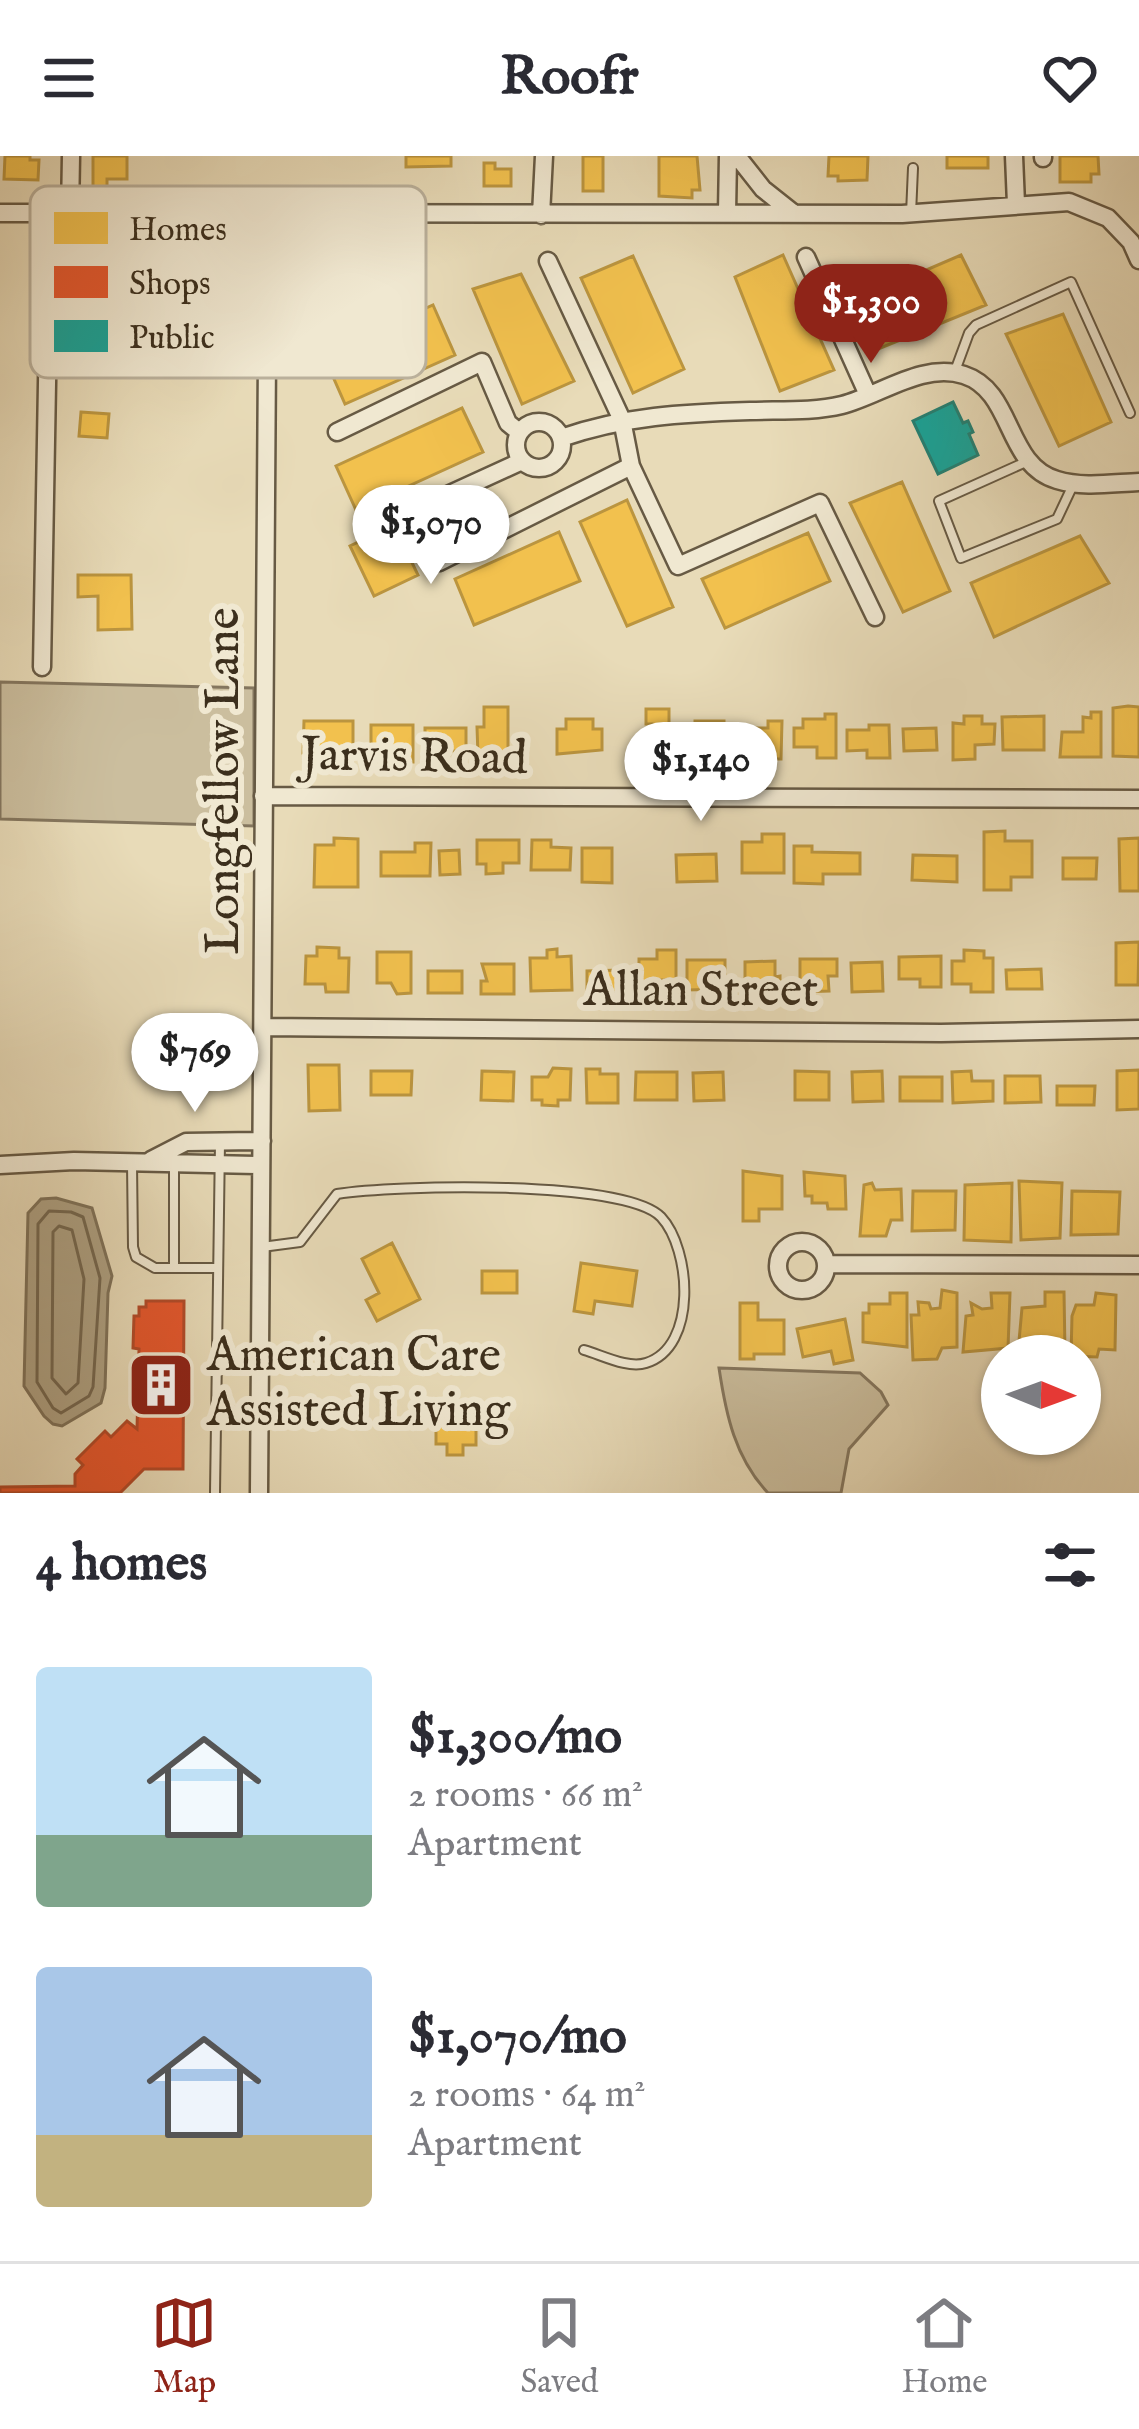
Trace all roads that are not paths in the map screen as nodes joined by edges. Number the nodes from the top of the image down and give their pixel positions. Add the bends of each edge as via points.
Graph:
1 (71, 156) edge
2 (544, 156) edge
3 (728, 156) edge
4 (737, 156) edge
5 (1014, 156) edge
6 (913, 168) dead end
7 (70, 186) edge
8 (1016, 204) junction
9 (727, 213) junction
10 (793, 213) junction
11 (911, 214) junction
12 (426, 215) edge
13 (541, 215) junction
14 (806, 257) dead end
15 (1139, 260) edge
16 (548, 261) dead end
17 (955, 373) junction
18 (47, 378) edge
19 (267, 378) edge
20 (868, 395) junction
21 (1130, 413) dead end
22 (622, 420) junction
23 (337, 432) dead end
24 (519, 432) junction
25 (561, 438) junction
26 (522, 461) junction
27 (1028, 461) junction
28 (631, 466) junction
29 (1139, 482) edge
30 (1073, 483) junction
31 (874, 617) dead end
32 (42, 667) dead end
33 (263, 796) junction
34 (1139, 800) edge
35 (263, 1028) junction
36 (1139, 1029) edge
37 (220, 1141) junction
38 (262, 1141) junction
39 (174, 1156) junction
40 (138, 1163) junction
41 (0, 1165) edge
42 (219, 1165) junction
43 (261, 1166) junction
44 (260, 1246) junction
45 (826, 1264) dead end
46 (1139, 1265) edge
47 (174, 1268) junction
48 (217, 1268) junction
49 (584, 1350) dead end
50 (215, 1493) edge
51 (260, 1493) edge

1 - 7 street
2 - 13 street
3 - 9 street
4 - 10 street
5 - 8 street
6 - 11 lane
8 - 11 street
8 - 15 street via 1089,207 1120,229
9 - 10 street
9 - 13 street
10 - 11 street
12 - 13 street
14 - 20 street
16 - 22 street
17 - 20 street via 920,375
17 - 21 lane via 976,325 1071,282
17 - 27 street via 988,390
18 - 32 street
19 - 33 street, Longfellow Lane
20 - 22 street via 828,407
22 - 25 street
22 - 28 street
23 - 24 street via 482,362
24 - 25 street via 538,421
24 - 26 street
25 - 26 street via 550,465
26 - 28 street via 417,509 439,562
27 - 30 street
27 - 30 lane via 939,501 961,559 1057,519
28 - 31 street via 678,566 820,503
29 - 30 street
33 - 34 street, Jarvis Road
33 - 35 street, Longfellow Lane
35 - 36 street, Allan Street
35 - 38 street, Longfellow Lane
37 - 38 street
37 - 39 street via 186,1142
37 - 42 lane
38 - 43 street, Longfellow Lane
39 - 40 street
39 - 42 street
39 - 47 lane
40 - 41 street
40 - 47 lane via 136,1257
42 - 43 street
42 - 48 lane
43 - 44 street, Longfellow Lane
44 - 49 lane via 300,1242 337,1194 377,1188 487,1186 636,1203 661,1216 676,1244 686,1283 683,1313 673,1338 646,1364
44 - 51 street, Longfellow Lane
45 - 46 street
47 - 48 lane
48 - 50 lane

